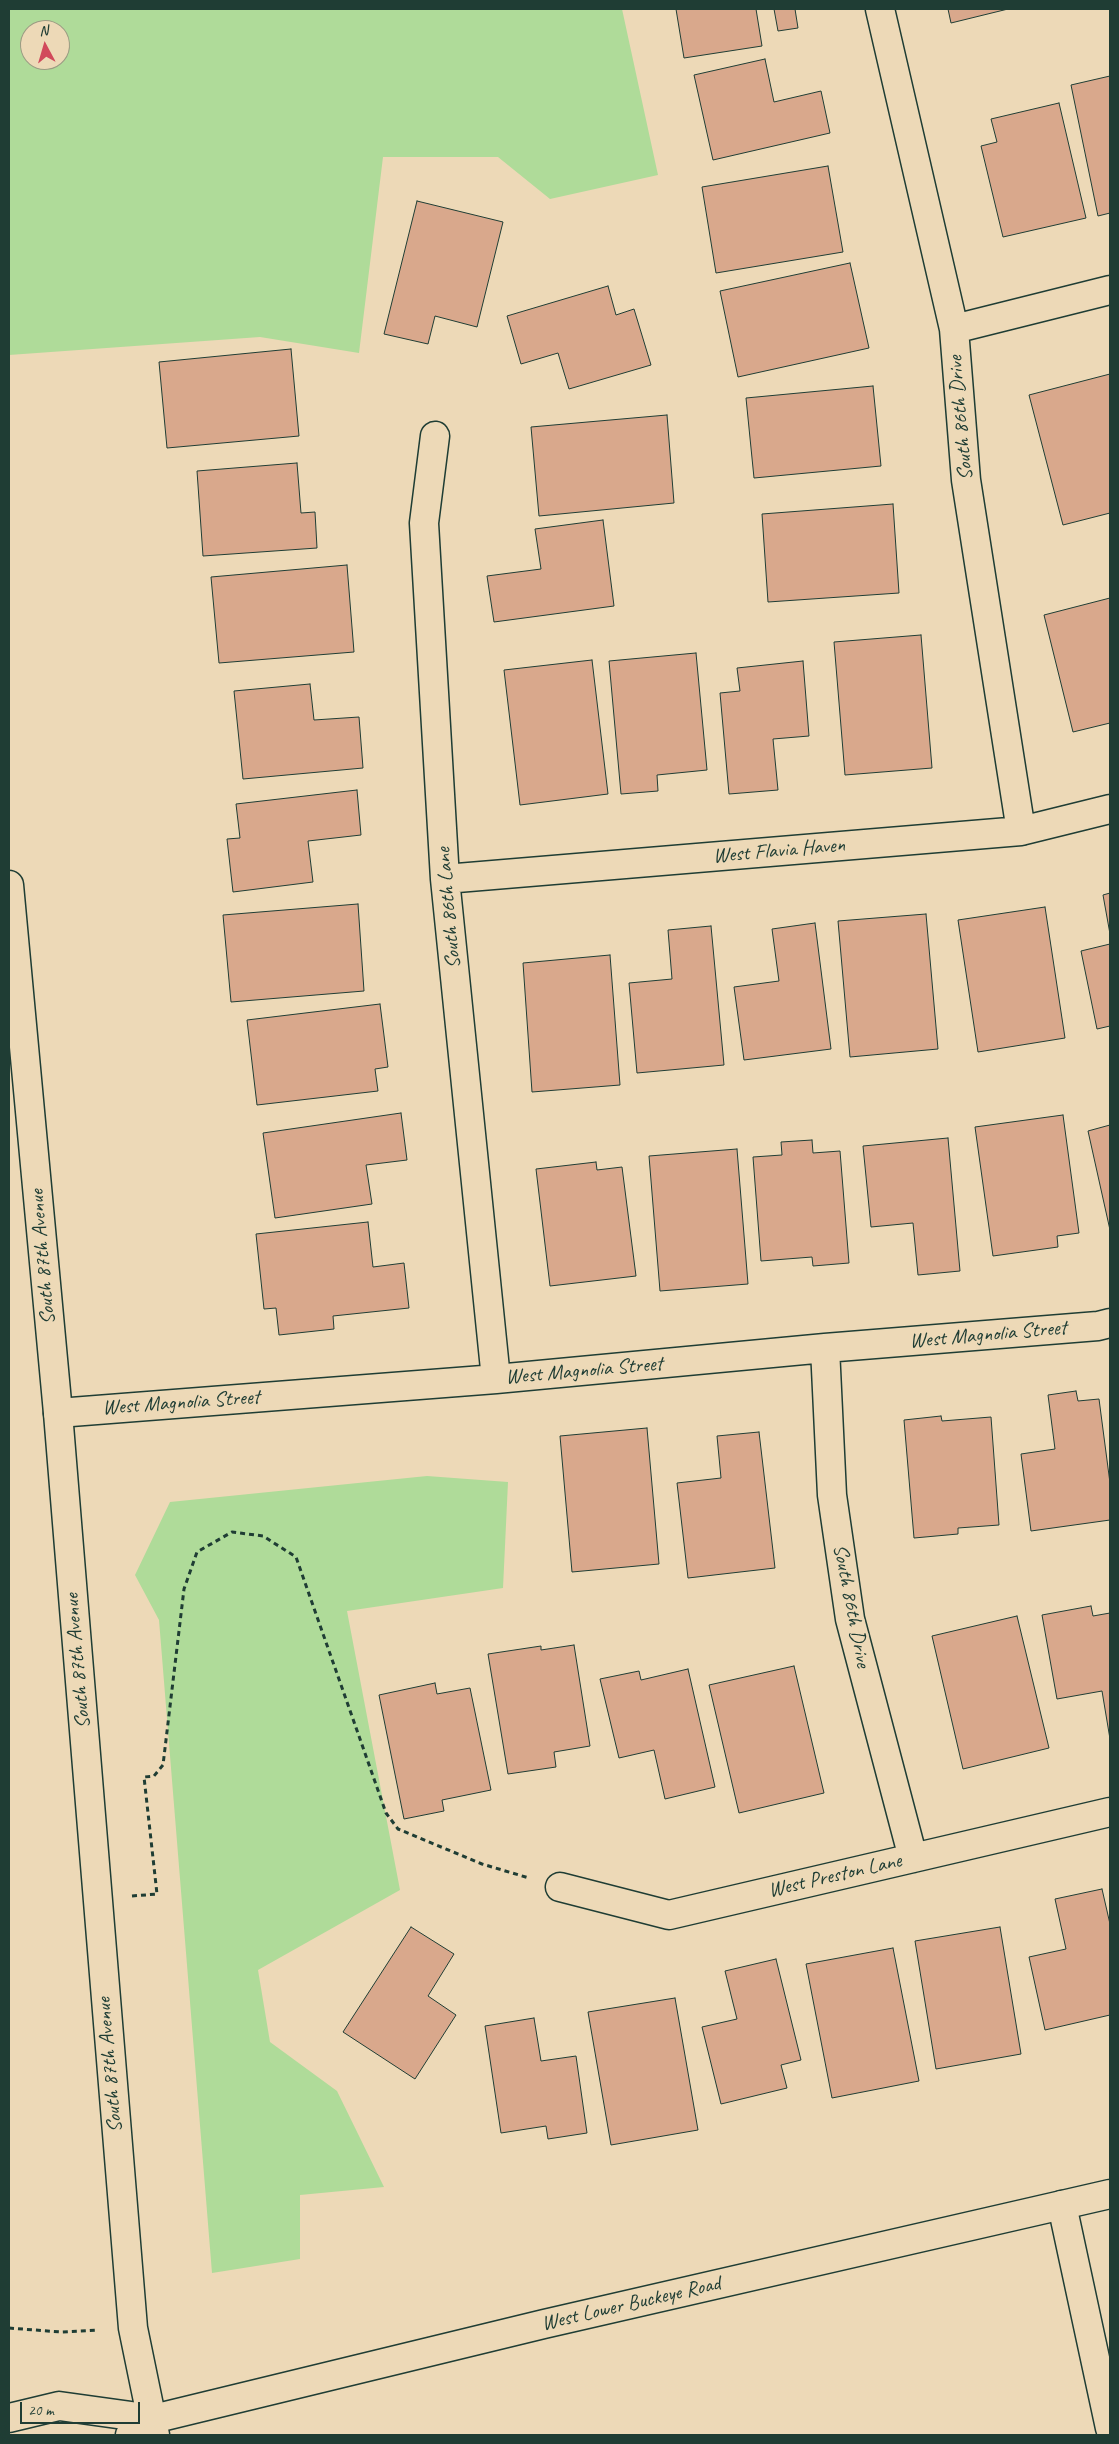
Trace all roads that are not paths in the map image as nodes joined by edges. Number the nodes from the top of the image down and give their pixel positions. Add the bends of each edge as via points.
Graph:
1 (880, 9) edge
2 (1110, 290) edge
3 (954, 329) junction
4 (435, 436) dead end
5 (1110, 809) edge
6 (1021, 831) junction
7 (445, 879) junction
8 (9, 885) edge
9 (1110, 1323) edge
10 (825, 1348) junction
11 (496, 1379) junction
12 (58, 1413) junction
13 (1110, 1812) edge
14 (913, 1858) junction
15 (560, 1887) road end
16 (1110, 2194) edge
17 (1062, 2205) junction
18 (9, 2418) edge
19 (154, 2427) edge
20 (1110, 2428) edge
21 (130, 2435) edge

1 - 3 street, South 86th Drive
2 - 3 street
3 - 6 street, South 86th Drive via 966,480
4 - 7 street, South 86th Lane via 424,523
5 - 6 street, West Flavia Haven
6 - 7 street, West Flavia Haven
7 - 11 street, South 86th Lane
8 - 12 street, South 87th Avenue
9 - 10 street, West Magnolia Street
10 - 11 street, West Magnolia Street
10 - 14 street, South 86th Drive via 832,1495 850,1619
11 - 12 street, West Magnolia Street
12 - 19 street, South 87th Avenue via 133,2328
13 - 14 street, West Preston Lane
14 - 15 street, West Preston Lane via 669,1915
16 - 17 street, West Lower Buckeye Road
17 - 19 street, West Lower Buckeye Road via 554,2322
17 - 20 street
18 - 19 street, West Lower Buckeye Road via 59,2406
19 - 21 street, West Lower Buckeye Road

